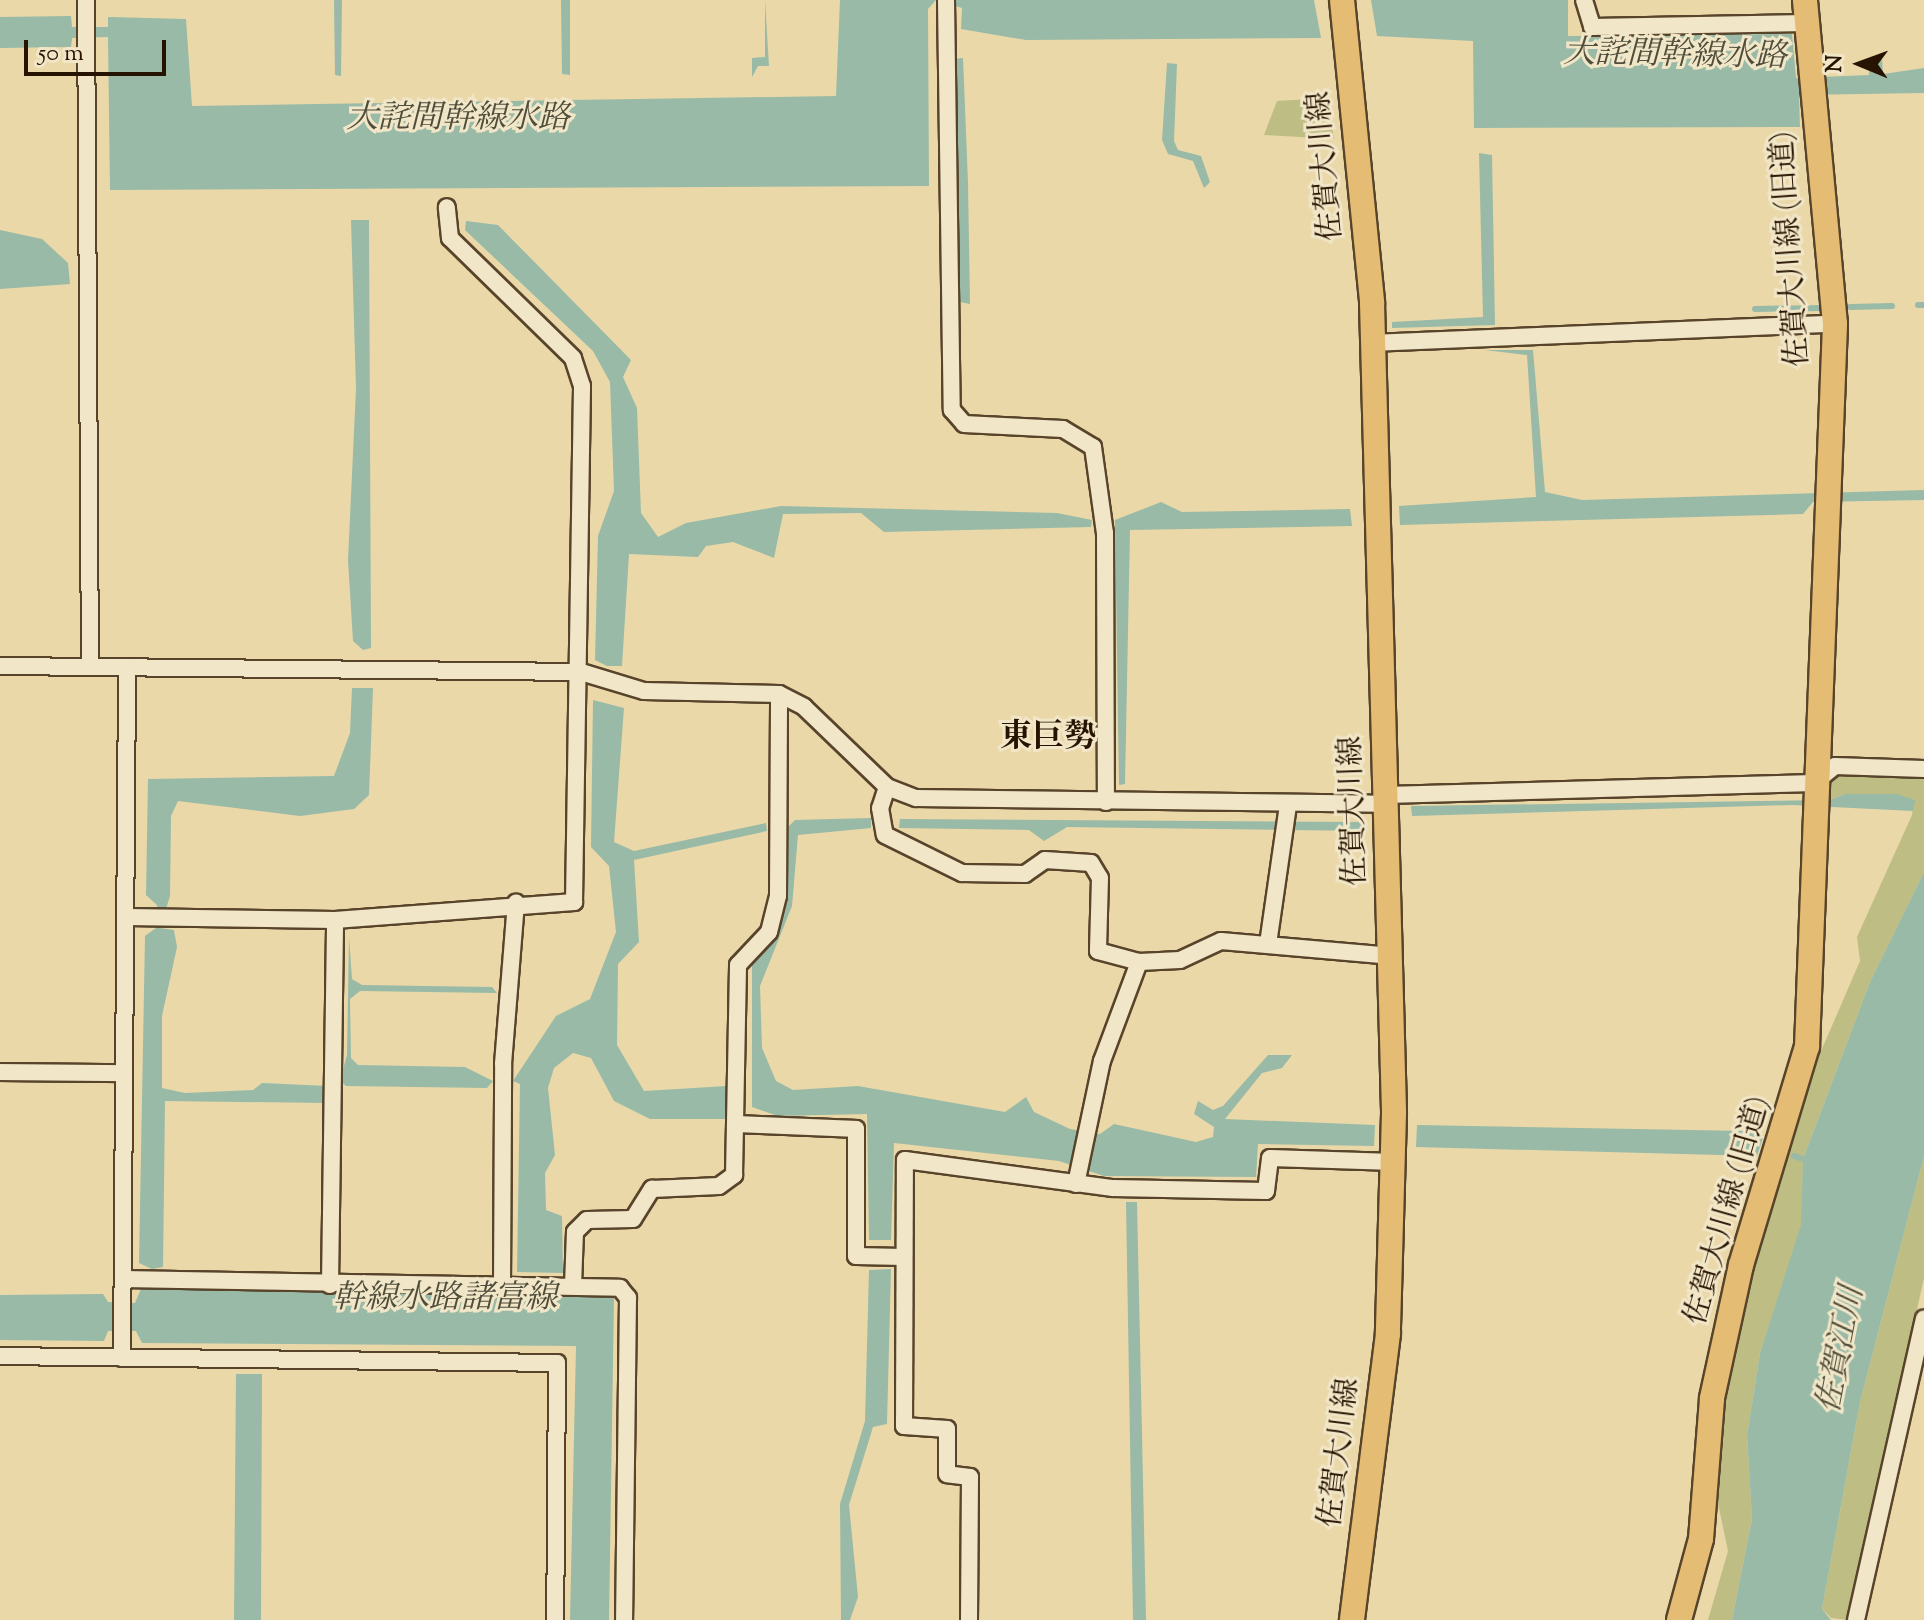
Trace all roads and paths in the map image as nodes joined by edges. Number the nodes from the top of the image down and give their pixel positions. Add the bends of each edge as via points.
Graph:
1 (86, 0) edge
2 (1584, 0) edge
3 (946, 2) edge
4 (1342, 6) edge
5 (1806, 12) edge
6 (447, 207) dead end
7 (1835, 324) junction
8 (1373, 343) junction
9 (0, 666) edge
10 (90, 667) junction
11 (127, 669) junction
12 (581, 672) junction
13 (779, 694) junction
14 (1924, 769) edge
15 (887, 787) junction
16 (1813, 797) junction
17 (1386, 800) junction
18 (1106, 802) junction
19 (1288, 806) junction
20 (516, 903) junction
21 (126, 917) junction
22 (335, 920) junction
23 (1268, 944) junction
24 (1392, 956) junction
25 (1139, 962) junction
26 (0, 1072) edge
27 (124, 1073) junction
28 (738, 1124) junction
29 (1394, 1162) junction
30 (1076, 1184) junction
31 (904, 1257) junction
32 (123, 1279) junction
33 (330, 1285) junction
34 (502, 1286) junction
35 (573, 1286) junction
36 (1924, 1319) edge
37 (0, 1356) edge
38 (122, 1358) junction
39 (555, 1620) edge
40 (624, 1620) edge
41 (969, 1620) edge
42 (1352, 1620) edge
43 (1679, 1620) edge
44 (1856, 1620) edge

1 - 10 street
2 - 5 street via 1592,27
3 - 18 street via 952,410 964,424 1063,429 1093,447 1105,533
4 - 8 main road, 佐賀大川線
5 - 7 main road, 佐賀大川線 (旧道)
6 - 12 street via 450,238 573,358 582,386
7 - 8 street
7 - 16 main road, 佐賀大川線 (旧道)
8 - 17 main road, 佐賀大川線
9 - 10 street
10 - 11 street
11 - 12 street
11 - 21 street
12 - 13 street via 644,691
12 - 20 street via 574,902
13 - 15 street via 804,707
13 - 28 street via 778,896 769,932 738,965
14 - 16 street via 1835,766
15 - 18 street via 916,798
15 - 25 street via 880,808 885,835 962,873 1025,874 1045,860 1091,863 1100,878 1098,951
16 - 17 street
16 - 43 main road, 佐賀大川線 (旧道) via 1807,1047 1741,1265 1712,1398 1701,1539
17 - 19 street
17 - 24 main road, 佐賀大川線
18 - 19 street
19 - 23 street
20 - 22 street
20 - 34 street via 503,1064
21 - 22 street
21 - 27 street
22 - 33 street
23 - 24 street
23 - 25 street via 1221,941 1180,960
24 - 29 main road, 佐賀大川線
25 - 30 street via 1086,1120
26 - 27 street
27 - 32 street
28 - 31 street via 856,1129 856,1256
28 - 35 street via 734,1175 719,1186 652,1189 633,1219 587,1220 575,1232
29 - 30 street via 1270,1158 1266,1191
29 - 42 main road, 佐賀大川線 via 1388,1334
30 - 31 street via 905,1160
31 - 41 street via 904,1426 947,1429 947,1474 970,1477
32 - 33 street
32 - 38 street
33 - 34 street
34 - 35 street
35 - 40 street via 620,1288 628,1298
36 - 44 street
37 - 38 street
38 - 39 street via 557,1363

